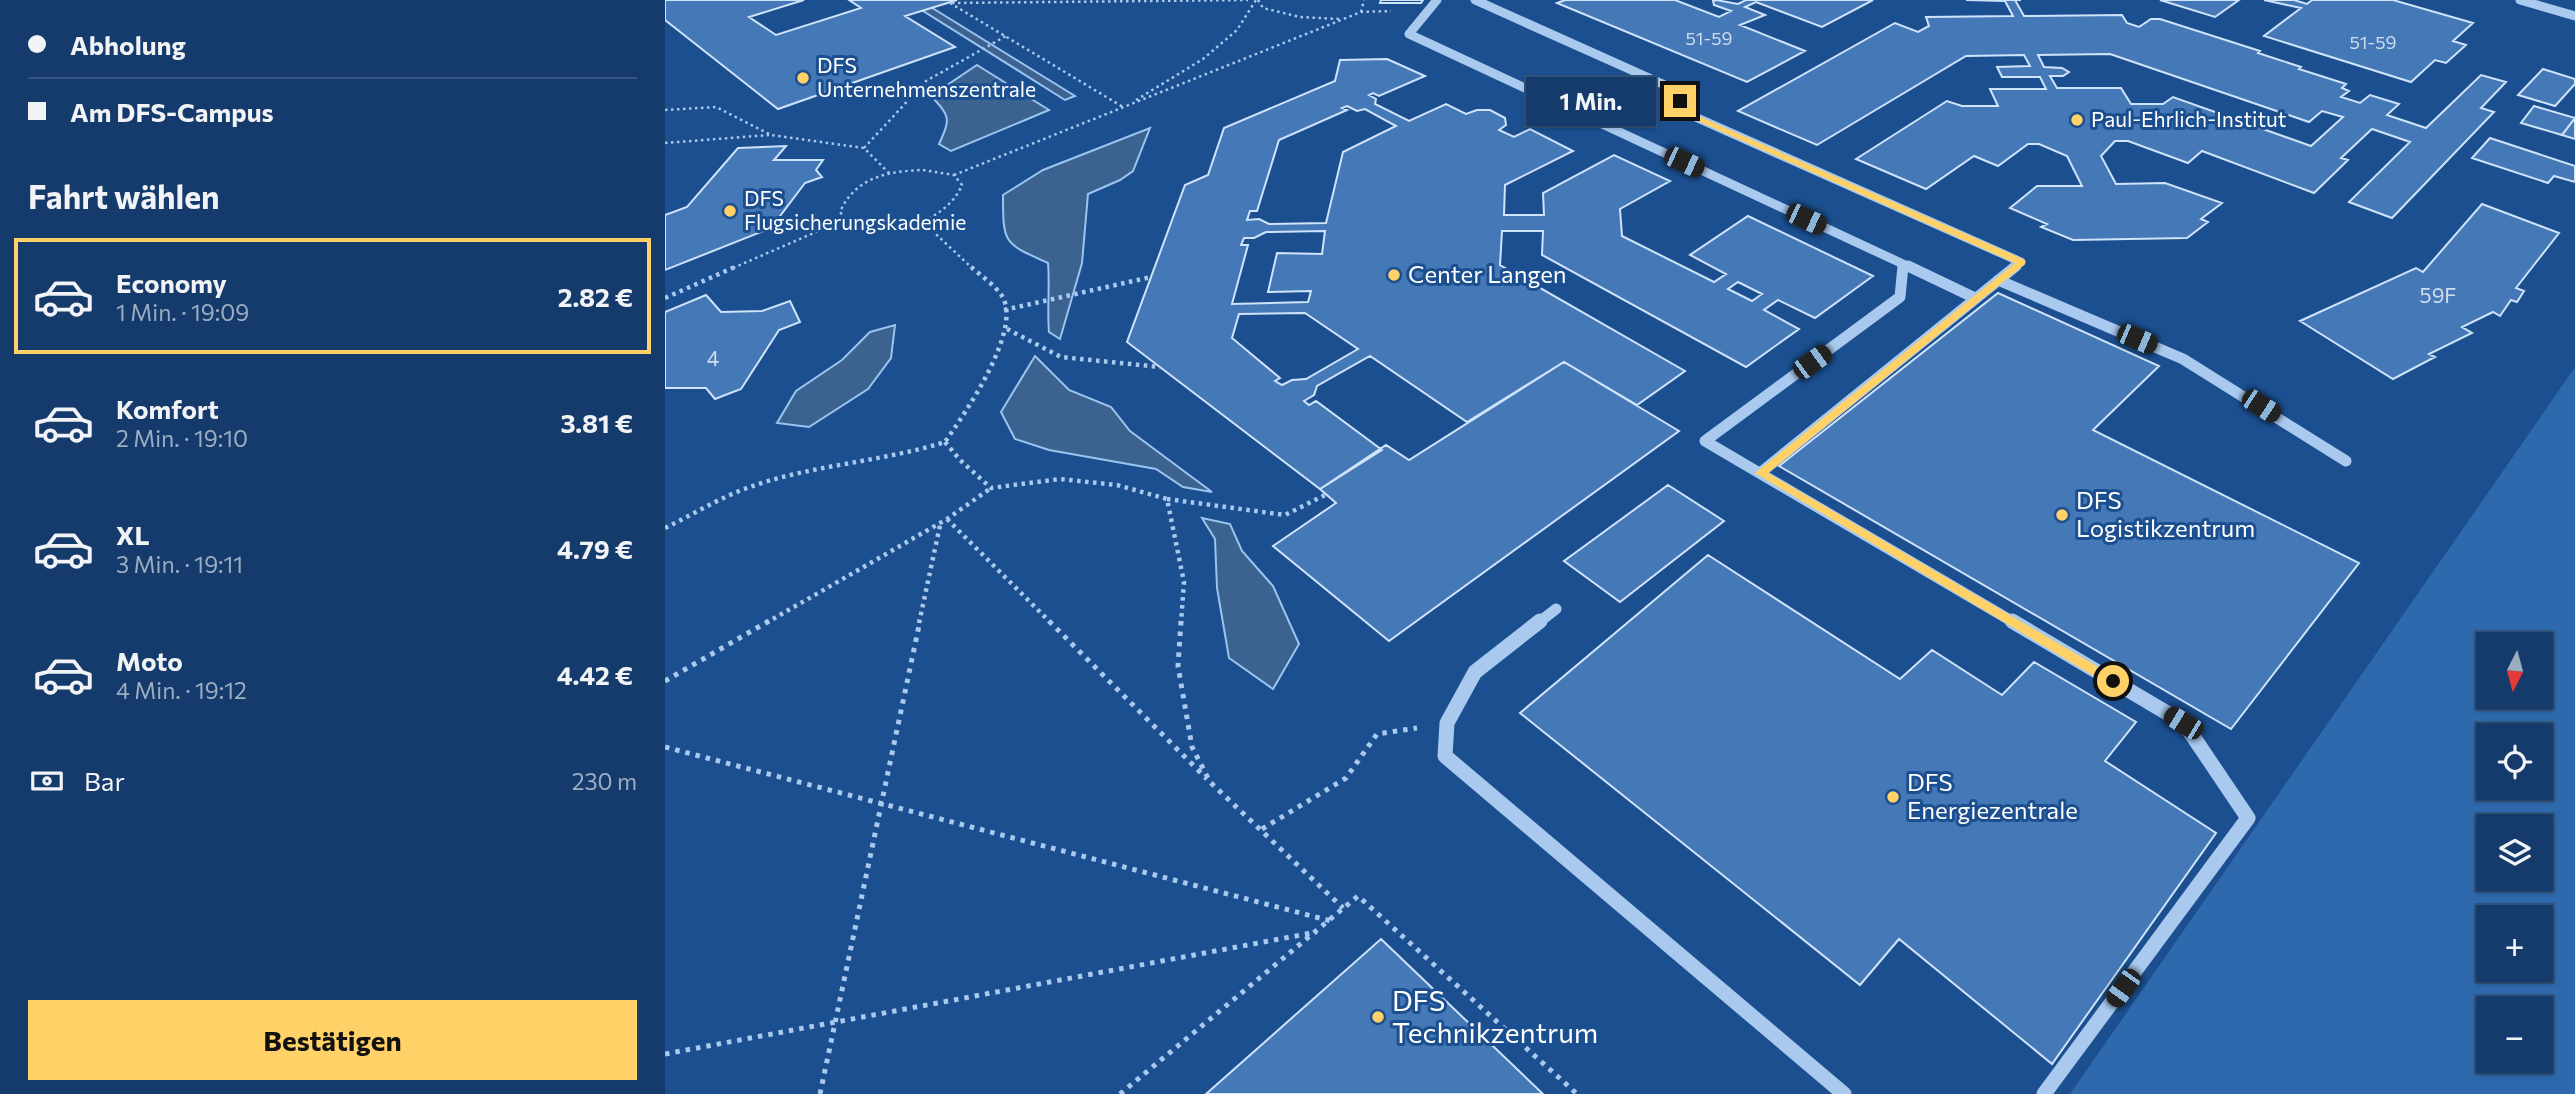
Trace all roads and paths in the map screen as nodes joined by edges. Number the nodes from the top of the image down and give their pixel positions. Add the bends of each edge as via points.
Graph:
1 (1248, 0) edge
2 (1257, 0) edge
3 (1364, 0) edge
4 (1437, 0) edge
5 (1475, 0) edge
6 (2520, 0) edge
7 (1393, 11) dead end
8 (1361, 12) junction
9 (2575, 16) edge
10 (1344, 19) junction
11 (1006, 36) junction
12 (1123, 108) junction
13 (665, 110) edge
14 (771, 135) junction
15 (665, 143) edge
16 (864, 148) junction
17 (890, 174) junction
18 (954, 175) junction
19 (846, 219) junction
20 (923, 222) junction
21 (1903, 264) junction
22 (1151, 277) dead end
23 (1998, 280) junction
24 (665, 298) edge
25 (1975, 298) junction
26 (1004, 310) junction
27 (1007, 329) junction
28 (1160, 367) dead end
29 (945, 442) junction
30 (2346, 461) dead end
31 (1760, 473) junction
32 (991, 488) junction
33 (1327, 494) dead end
34 (1167, 499) junction
35 (944, 520) junction
36 (665, 528) edge
37 (1556, 608) dead end
38 (665, 681) edge
39 (1447, 723) junction
40 (665, 747) edge
41 (1210, 782) junction
42 (882, 803) junction
43 (1262, 829) junction
44 (1343, 908) junction
45 (1331, 920) junction
46 (1317, 932) junction
47 (836, 1022) junction
48 (665, 1054) edge
49 (820, 1094) edge
50 (1120, 1094) edge
51 (1577, 1094) edge
52 (1844, 1094) edge
53 (2044, 1094) edge

1 - 11 path via 950,3
2 - 10 path via 1263,8 1300,17
2 - 12 path via 1237,30 1203,59
3 - 8 path
4 - 21 street via 1409,34
5 - 23 street via 1667,86 1693,116 2021,262
6 - 9 street
7 - 8 path
8 - 10 path
10 - 12 path
11 - 12 path
11 - 16 path via 926,80
12 - 18 path
13 - 14 path via 716,107
14 - 15 path
14 - 16 path
16 - 17 path
17 - 18 path via 923,169
17 - 19 path via 856,188 842,202 840,212
18 - 20 path via 962,186 961,195 942,214
19 - 20 path via 875,229
19 - 24 path
20 - 26 path via 1003,298
21 - 25 street
21 - 31 street via 1900,297 1705,441
22 - 26 path
23 - 25 street
23 - 30 street via 2183,359
25 - 31 street
26 - 27 path
27 - 28 path via 1061,356
27 - 29 path via 989,371
29 - 32 path
29 - 36 path via 747,488
31 - 53 street via 2183,723 2248,818
32 - 34 path via 1060,479 1117,485
32 - 35 path
33 - 34 path via 1285,515
34 - 41 path via 1184,582 1178,666 1192,747
35 - 38 path
35 - 41 path
35 - 42 path
37 - 39 street via 1475,673
39 - 43 path via 1377,734 1346,778
39 - 52 street via 1444,755
40 - 42 path
41 - 43 path
42 - 45 path
42 - 47 path
43 - 44 path
44 - 45 path
44 - 51 path via 1358,896
45 - 46 path
46 - 47 path
46 - 50 path
47 - 48 path
47 - 49 path

